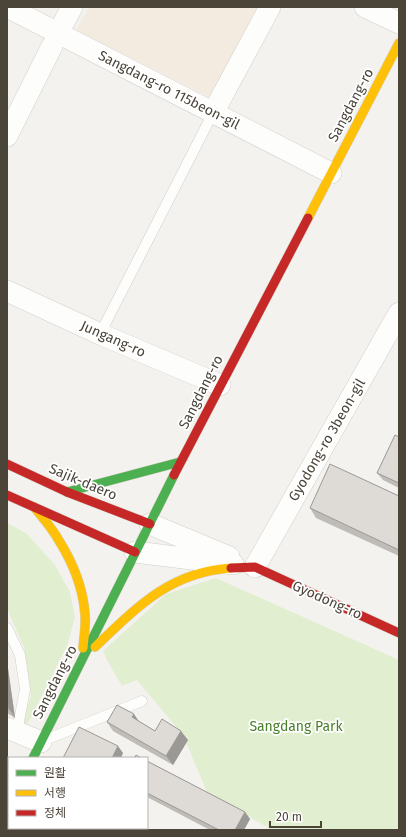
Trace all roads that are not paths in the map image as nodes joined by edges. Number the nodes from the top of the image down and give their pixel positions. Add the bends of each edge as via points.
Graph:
1 (270, 7) edge
2 (365, 7) edge
3 (7, 8) edge
4 (399, 23) edge
5 (399, 42) edge
6 (52, 46) dead end
7 (213, 112) junction
8 (7, 136) edge
9 (331, 173) junction
10 (7, 292) edge
11 (399, 313) edge
12 (100, 334) junction
13 (220, 385) junction
14 (180, 462) junction
15 (7, 464) edge
16 (67, 492) junction
17 (7, 495) edge
18 (34, 507) junction
19 (150, 524) junction
20 (136, 552) junction
21 (255, 567) junction
22 (7, 628) edge
23 (399, 633) edge
24 (83, 659) junction
25 (142, 701) dead end
26 (12, 730) edge
27 (37, 750) edge

1 - 7 street
2 - 4 street
3 - 7 street, Sangdang-ro 115beon-gil
5 - 9 main road, Sangdang-ro
6 - 8 street
7 - 9 street, Sangdang-ro 115beon-gil
7 - 12 lane
9 - 13 main road, Sangdang-ro
10 - 12 street, Jungang-ro
11 - 21 street, Gyodong-ro 3beon-gil
12 - 13 street, Jungang-ro
13 - 14 main road, Sangdang-ro
14 - 16 main road
14 - 19 main road, Sangdang-ro
15 - 16 main road, Sajik-daero
16 - 19 main road, Sajik-daero
17 - 18 main road
18 - 20 main road
18 - 24 main road via 58,538 77,579 85,615
19 - 20 main road, Sangdang-ro
19 - 21 street, Gyodong-ro
20 - 21 street, Gyodong-ro
20 - 24 main road, Sangdang-ro
21 - 23 main road, Gyodong-ro
21 - 24 main road via 205,572 172,584 153,595 126,617
22 - 26 lane via 20,655 25,688
24 - 27 main road, Sangdang-ro
25 - 27 lane
26 - 27 street

